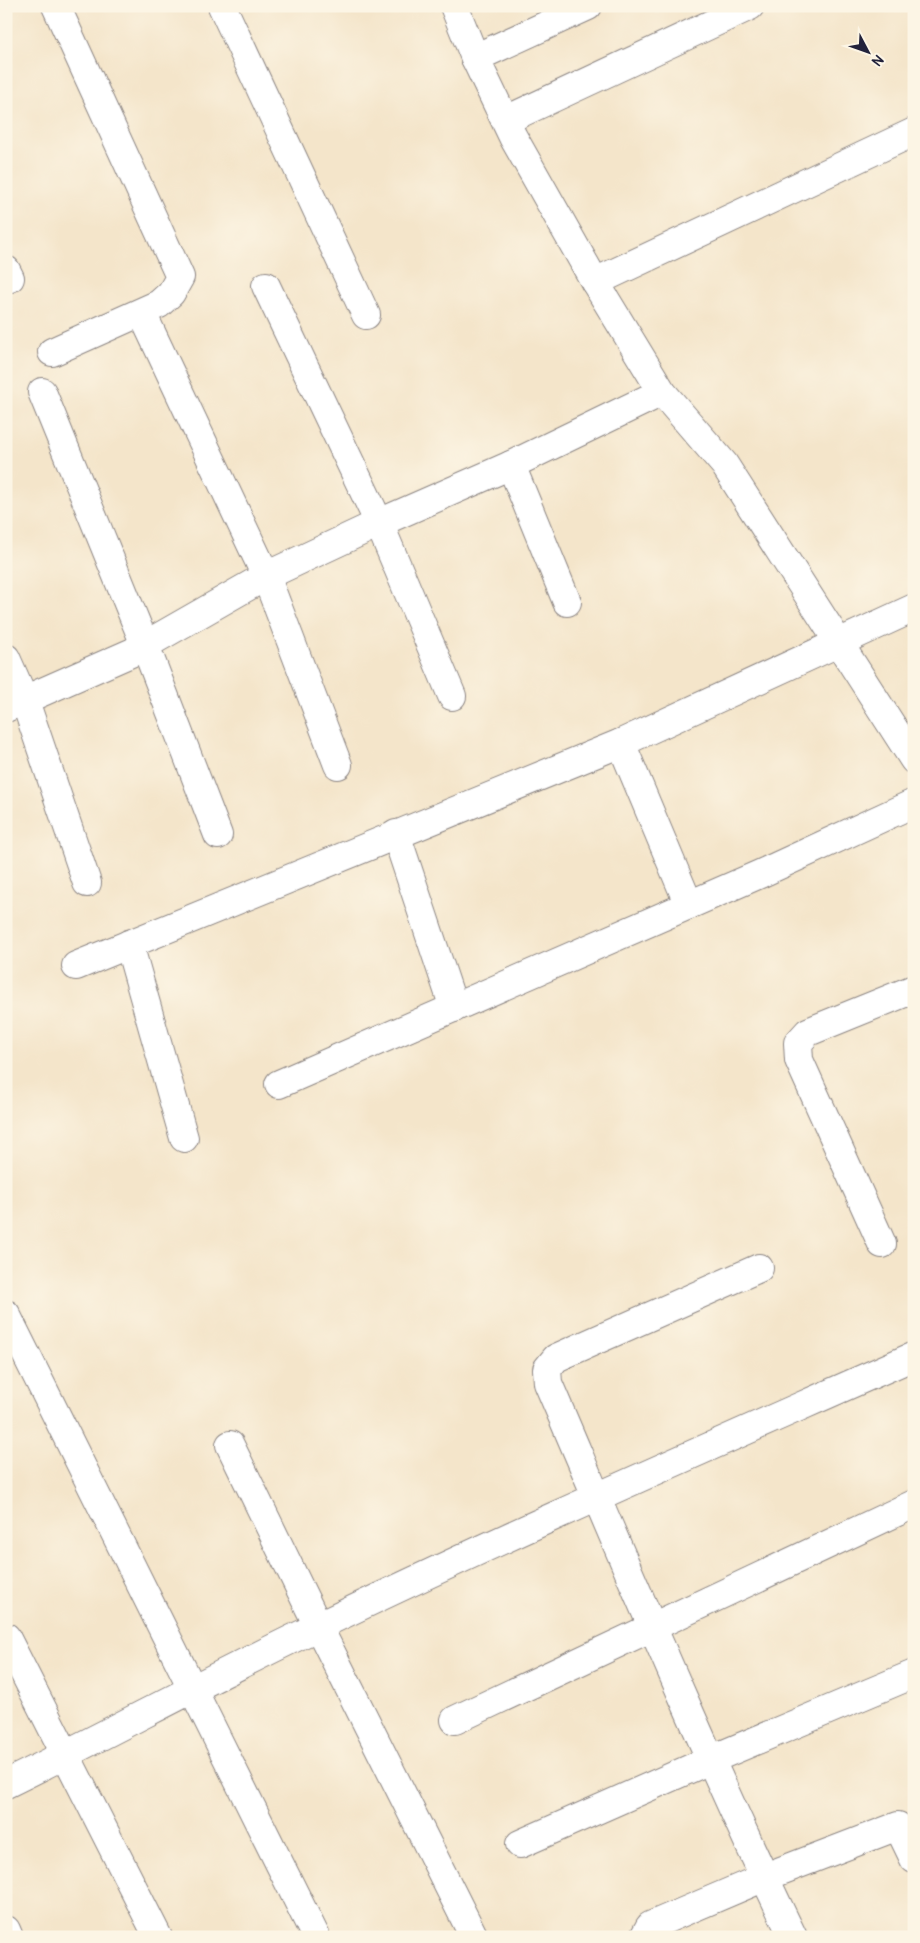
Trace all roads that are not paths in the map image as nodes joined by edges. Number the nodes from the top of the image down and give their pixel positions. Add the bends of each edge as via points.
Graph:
1 (56, 6) edge
2 (222, 6) edge
3 (454, 6) edge
4 (588, 6) edge
5 (750, 6) edge
6 (475, 58) junction
7 (506, 120) junction
8 (914, 132) edge
9 (594, 282) junction
10 (266, 286) dead end
11 (142, 314) junction
12 (366, 315) dead end
13 (52, 352) dead end
14 (42, 392) dead end
15 (662, 392) junction
16 (511, 464) junction
17 (379, 523) junction
18 (266, 576) junction
19 (567, 602) dead end
20 (914, 608) edge
21 (838, 642) junction
22 (145, 645) junction
23 (6, 658) edge
24 (452, 696) dead end
25 (16, 704) edge
26 (621, 743) junction
27 (914, 760) edge
28 (338, 766) dead end
29 (914, 802) edge
30 (396, 834) junction
31 (218, 835) dead end
32 (88, 884) dead end
33 (689, 905) junction
34 (129, 944) junction
35 (76, 966) dead end
36 (914, 989) edge
37 (454, 1008) junction
38 (279, 1084) dead end
39 (184, 1138) dead end
40 (882, 1244) dead end
41 (759, 1268) dead end
42 (9, 1325) edge
43 (914, 1356) edge
44 (230, 1445) dead end
45 (597, 1497) junction
46 (914, 1504) edge
47 (318, 1626) junction
48 (654, 1628) junction
49 (6, 1637) edge
50 (914, 1674) edge
51 (192, 1688) junction
52 (455, 1720) dead end
53 (66, 1755) junction
54 (712, 1759) junction
55 (6, 1784) edge
56 (906, 1822) edge
57 (520, 1844) dead end
58 (914, 1859) edge
59 (764, 1877) junction
60 (6, 1930) edge
61 (9, 1937) edge
62 (158, 1937) edge
63 (316, 1937) edge
64 (474, 1937) edge
65 (644, 1937) edge
66 (793, 1937) edge

1 - 11 street via 180,278 160,304
2 - 12 street
3 - 6 street
4 - 6 street
5 - 7 street
6 - 7 street
7 - 9 street
8 - 9 street
9 - 15 street
10 - 17 street
11 - 13 street
11 - 18 street
14 - 22 street
15 - 16 street
15 - 21 street via 724,464
16 - 17 street
16 - 19 street
17 - 18 street
17 - 24 street
18 - 22 street
18 - 28 street
20 - 21 street
21 - 26 street
21 - 27 street
22 - 25 street
22 - 31 street
23 - 25 street
25 - 32 street
26 - 30 street
26 - 33 street
29 - 33 street
30 - 34 street
30 - 37 street
33 - 37 street
34 - 35 street
34 - 39 street
36 - 40 street via 808,1032 798,1043 799,1060
37 - 38 street
41 - 45 street via 556,1358 547,1369 548,1382
42 - 51 street
43 - 45 street
44 - 47 street
45 - 47 street
45 - 48 street
46 - 48 street
47 - 51 street
47 - 64 street
48 - 52 street
48 - 54 street
49 - 53 street
50 - 54 street
51 - 53 street
51 - 63 street
53 - 55 street
53 - 62 street
54 - 57 street
54 - 59 street
56 - 58 street
56 - 59 street
59 - 65 street via 650,1926
59 - 66 street
60 - 61 street

